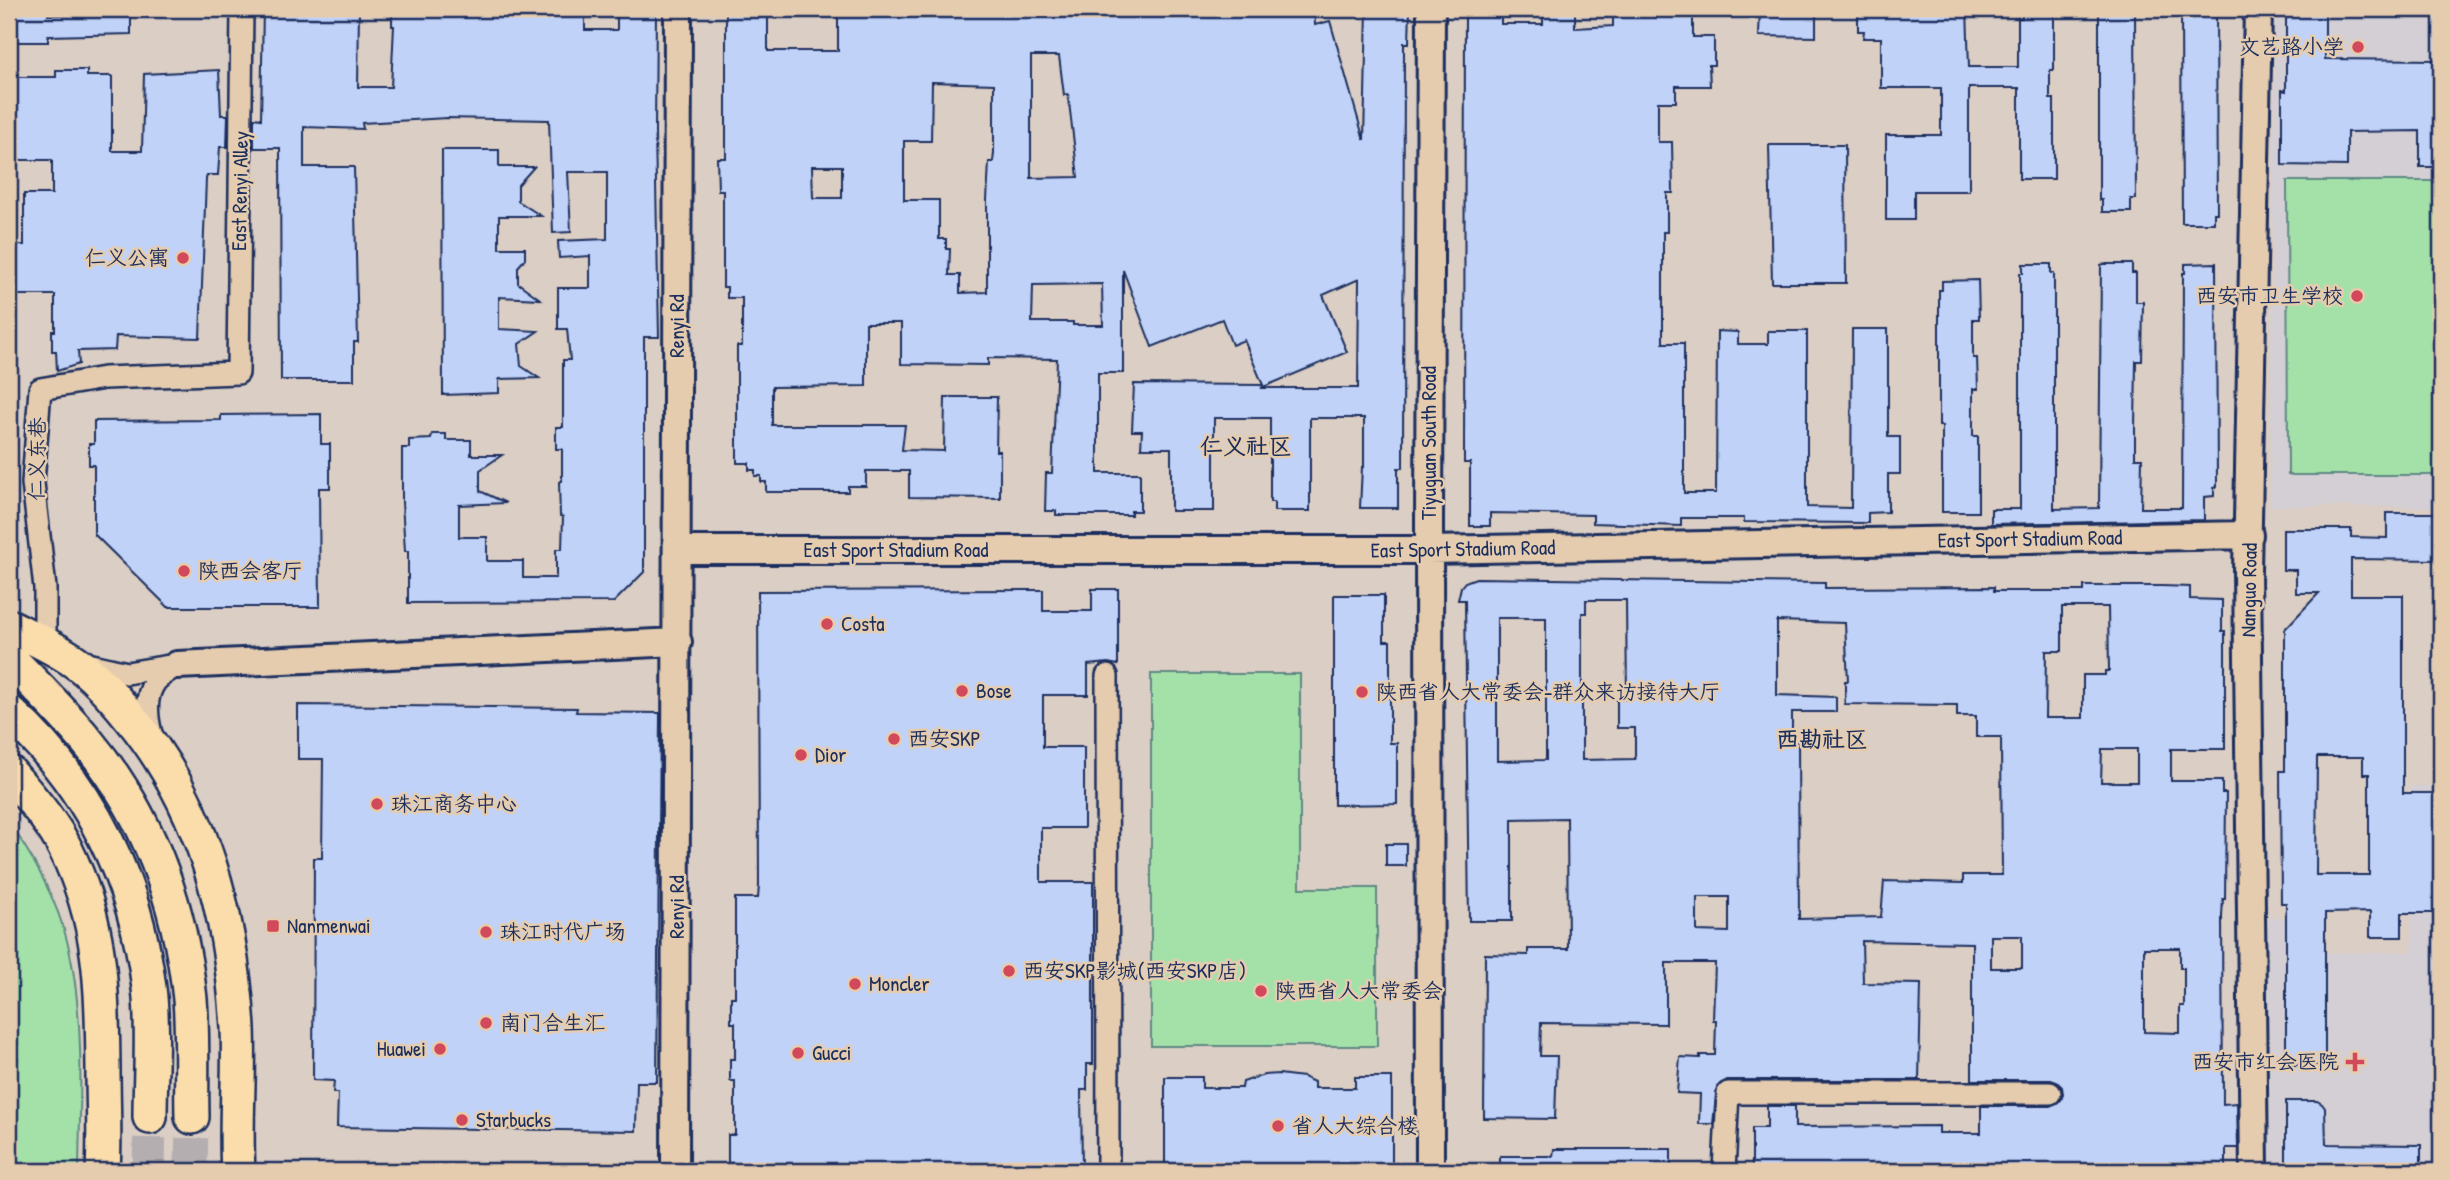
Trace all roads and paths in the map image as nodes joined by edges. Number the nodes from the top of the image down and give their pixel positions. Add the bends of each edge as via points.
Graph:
1 (242, 9) edge
2 (678, 9) edge
3 (1431, 9) edge
4 (2258, 9) edge
5 (2249, 535) junction
6 (677, 550) junction
7 (1429, 550) junction
8 (9, 626) edge
9 (678, 642) junction
10 (46, 644) junction
11 (9, 658) edge
12 (76, 662) junction
13 (177, 664) junction
14 (1107, 676) dead end
15 (9, 712) edge
16 (159, 757) junction
17 (9, 772) edge
18 (2050, 1093) dead end
19 (150, 1117) tunnel mouth
20 (192, 1117) tunnel mouth
21 (103, 1171) edge
22 (239, 1171) edge
23 (675, 1171) edge
24 (1108, 1171) edge
25 (1430, 1171) edge
26 (1724, 1171) edge
27 (2254, 1171) edge

1 - 10 street, 仁义东巷 via 238,373 104,378 40,389 33,483 45,588
2 - 6 street, Renyi Rd
3 - 7 street, Tiyuguan South Road
4 - 5 street, Nanguo Road
5 - 7 street, East Sport Stadium Road
5 - 27 street, Nanguo Road
6 - 7 street, East Sport Stadium Road
6 - 9 street, Renyi Rd
7 - 25 street, Tiyuguan South Road
8 - 10 main road
9 - 13 street
9 - 23 street, Renyi Rd
10 - 12 main road
11 - 20 main road via 87,741 118,783 156,855 173,902 183,950 190,1002
12 - 13 street via 127,673
12 - 16 main road via 112,695
13 - 16 street via 155,682 149,695 150,731
14 - 24 street
15 - 19 main road via 80,796 107,838 128,888 149,991
16 - 22 main road via 196,824 225,923 238,1030
17 - 21 main road via 65,847 91,915 102,996
18 - 26 street via 1728,1093

